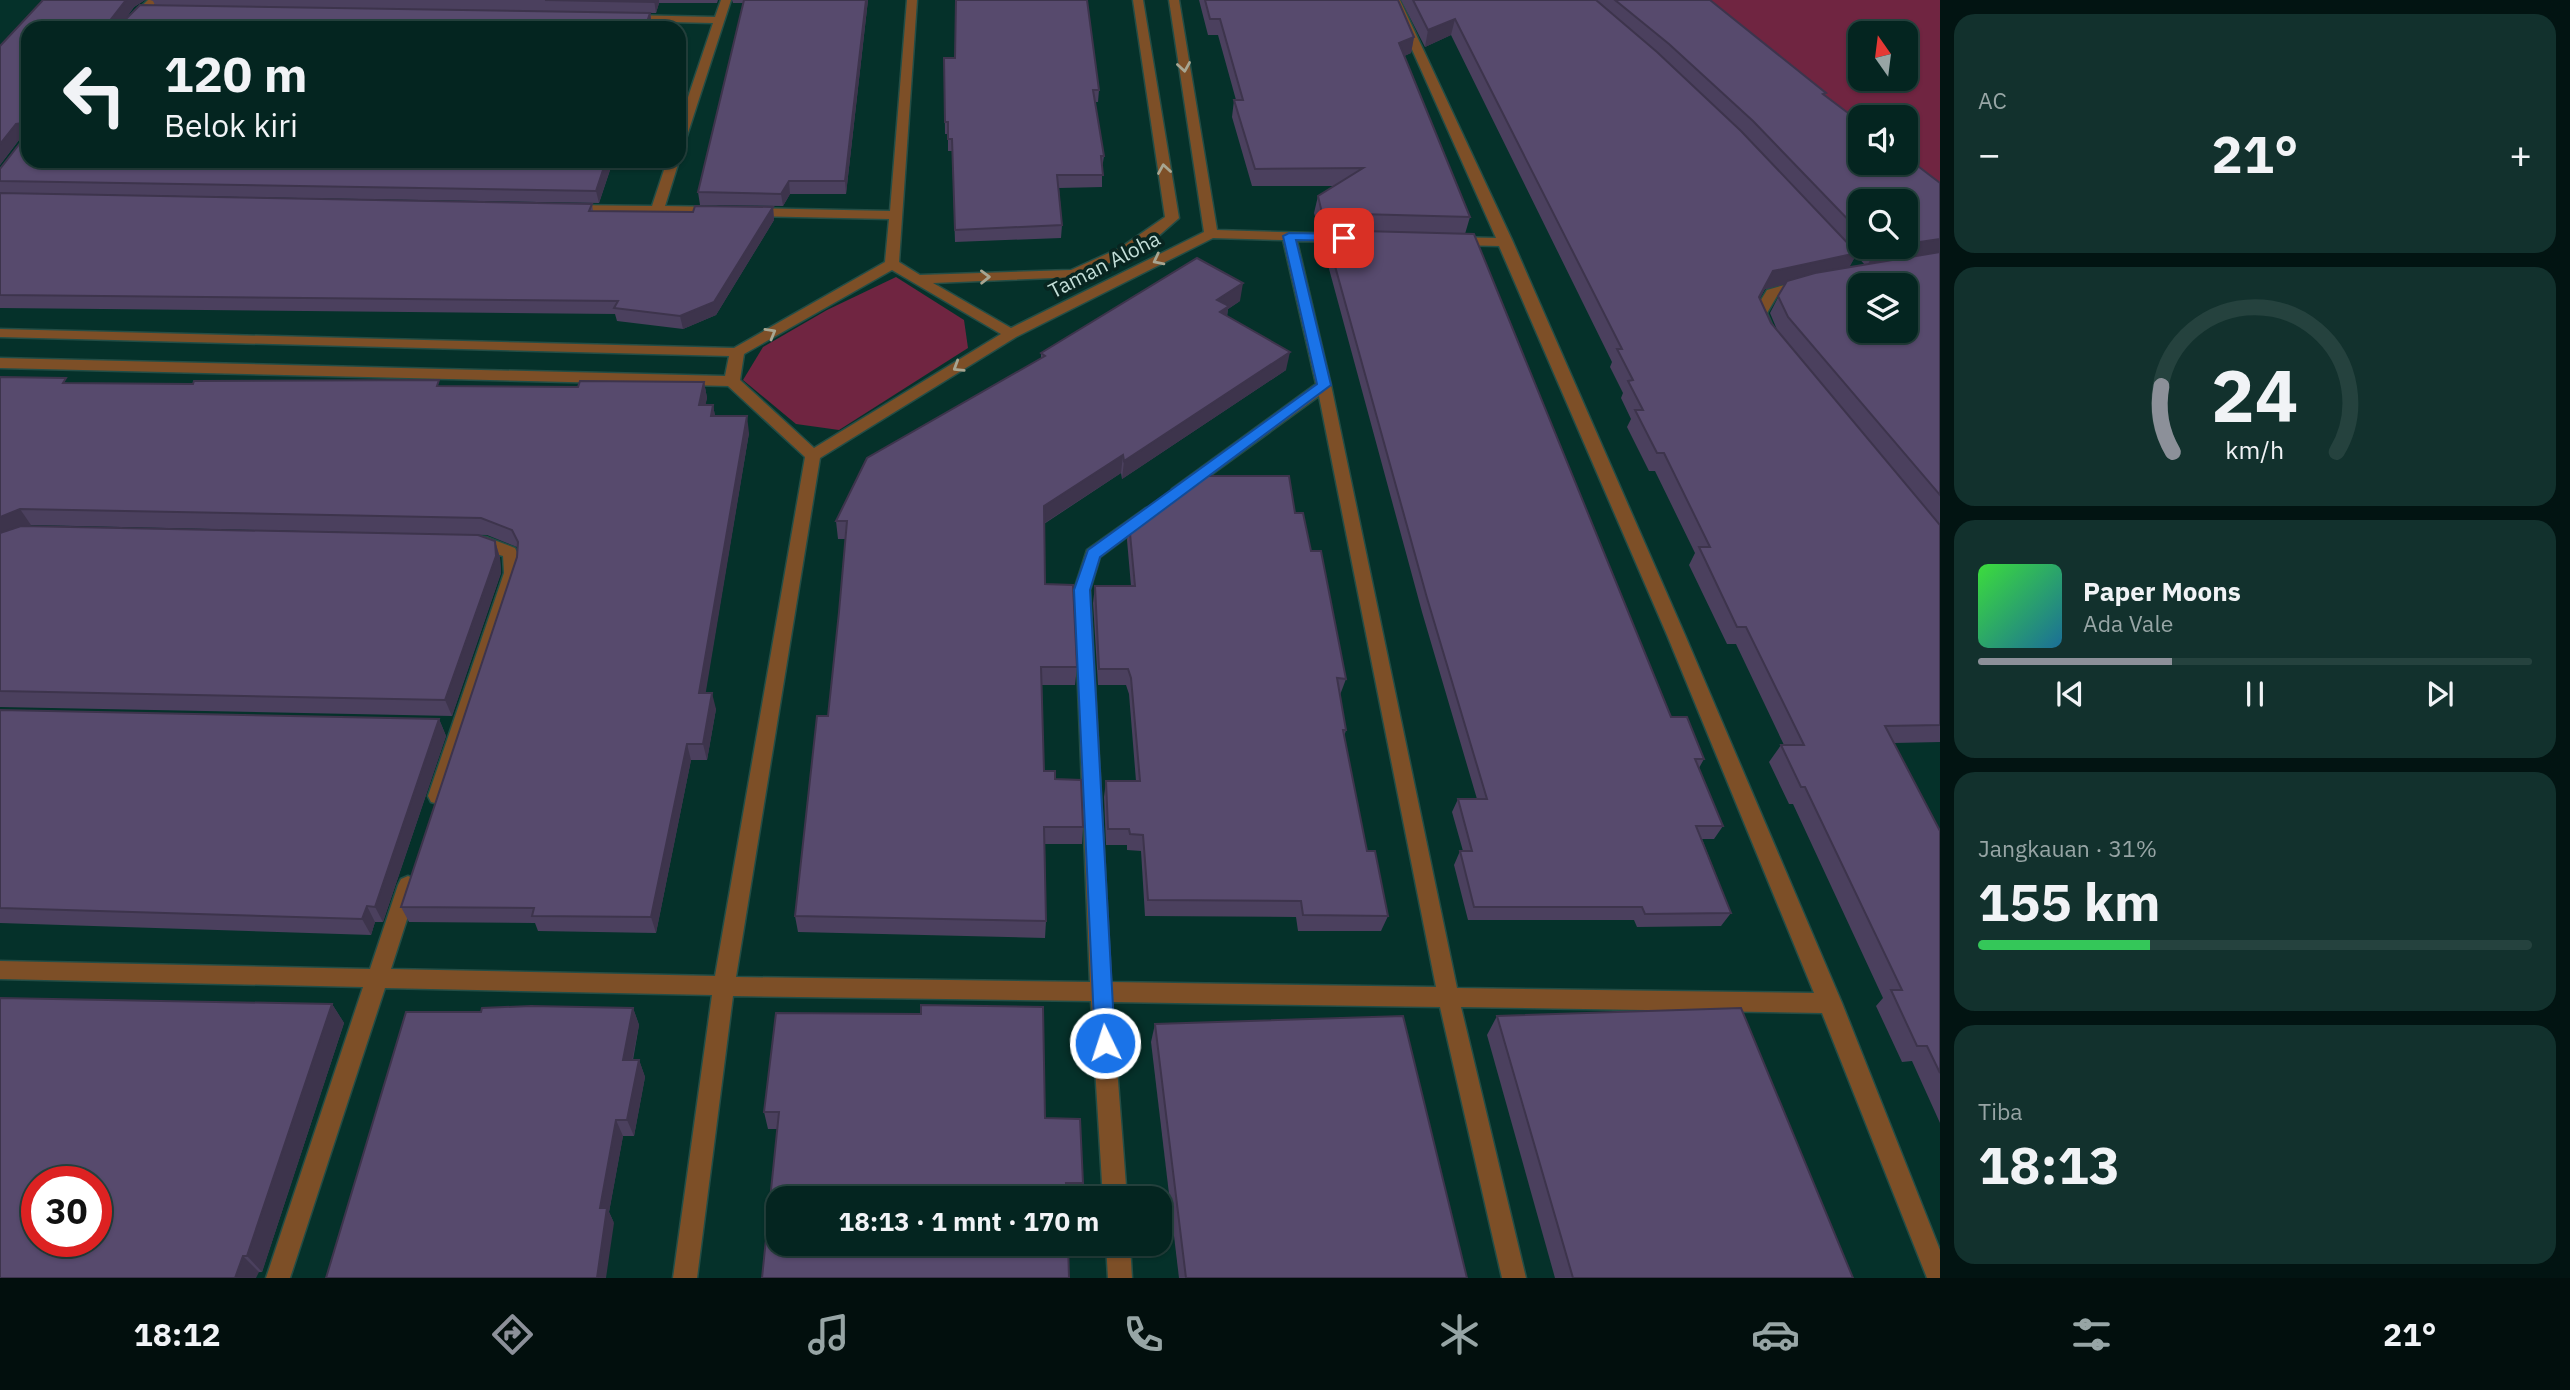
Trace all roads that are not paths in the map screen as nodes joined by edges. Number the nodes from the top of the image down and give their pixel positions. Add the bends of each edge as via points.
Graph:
1 (154, 0) edge
2 (726, 0) edge
3 (912, 0) edge
4 (1138, 0) edge
5 (1174, 0) edge
6 (1395, 0) edge
7 (140, 11) junction
8 (162, 11) edge
9 (610, 18) edge
10 (720, 20) junction
11 (131, 21) edge
12 (686, 104) edge
13 (671, 168) edge
14 (561, 209) edge
15 (657, 210) junction
16 (895, 215) junction
17 (1211, 234) junction
18 (1289, 236) junction
19 (1357, 238) edge
20 (1438, 241) edge
21 (1506, 243) junction
22 (892, 264) junction
23 (917, 279) junction
24 (1816, 282) edge
25 (0, 333) edge
26 (1011, 334) junction
27 (1770, 337) edge
28 (737, 352) junction
29 (0, 363) edge
30 (732, 381) junction
31 (1324, 385) junction
32 (813, 456) junction
33 (459, 542) edge
34 (432, 814) edge
35 (415, 865) edge
36 (0, 970) edge
37 (377, 978) junction
38 (724, 986) junction
39 (1101, 992) junction
40 (1448, 996) junction
41 (1830, 1003) junction
42 (1114, 1186) edge
43 (1119, 1256) edge
44 (278, 1278) edge
45 (685, 1278) edge
46 (1120, 1278) edge
47 (1514, 1278) edge
48 (1939, 1278) edge

1 - 7 street
2 - 10 street
3 - 16 street
23 -> 4 street, Taman Aloha via 1073,274 1145,239 1172,218
5 -> 17 street
6 - 21 street
7 - 8 street
7 - 11 street
9 - 10 street
10 - 12 street
13 - 15 street
14 - 15 street
15 - 16 street
16 - 22 street
17 - 18 street
17 -> 26 street, Taman Aloha
18 - 19 street
18 - 31 street
20 - 21 street
21 - 41 street
22 - 23 street
28 -> 22 street
23 - 26 street
24 - 27 street via 1772,293 1760,313
25 - 28 street
26 -> 32 street, Taman Aloha
28 - 30 street
29 - 30 street
30 - 32 street
31 - 39 street via 1093,554 1082,590
31 - 40 street
32 - 38 street
33 - 34 street via 499,546 513,559 512,573 454,725
35 - 37 street
36 - 37 street
37 - 38 street
37 - 44 street
38 - 39 street
38 - 45 street
39 - 40 street
39 - 42 street
40 - 41 street
40 - 47 street
41 - 48 street
43 - 46 street

